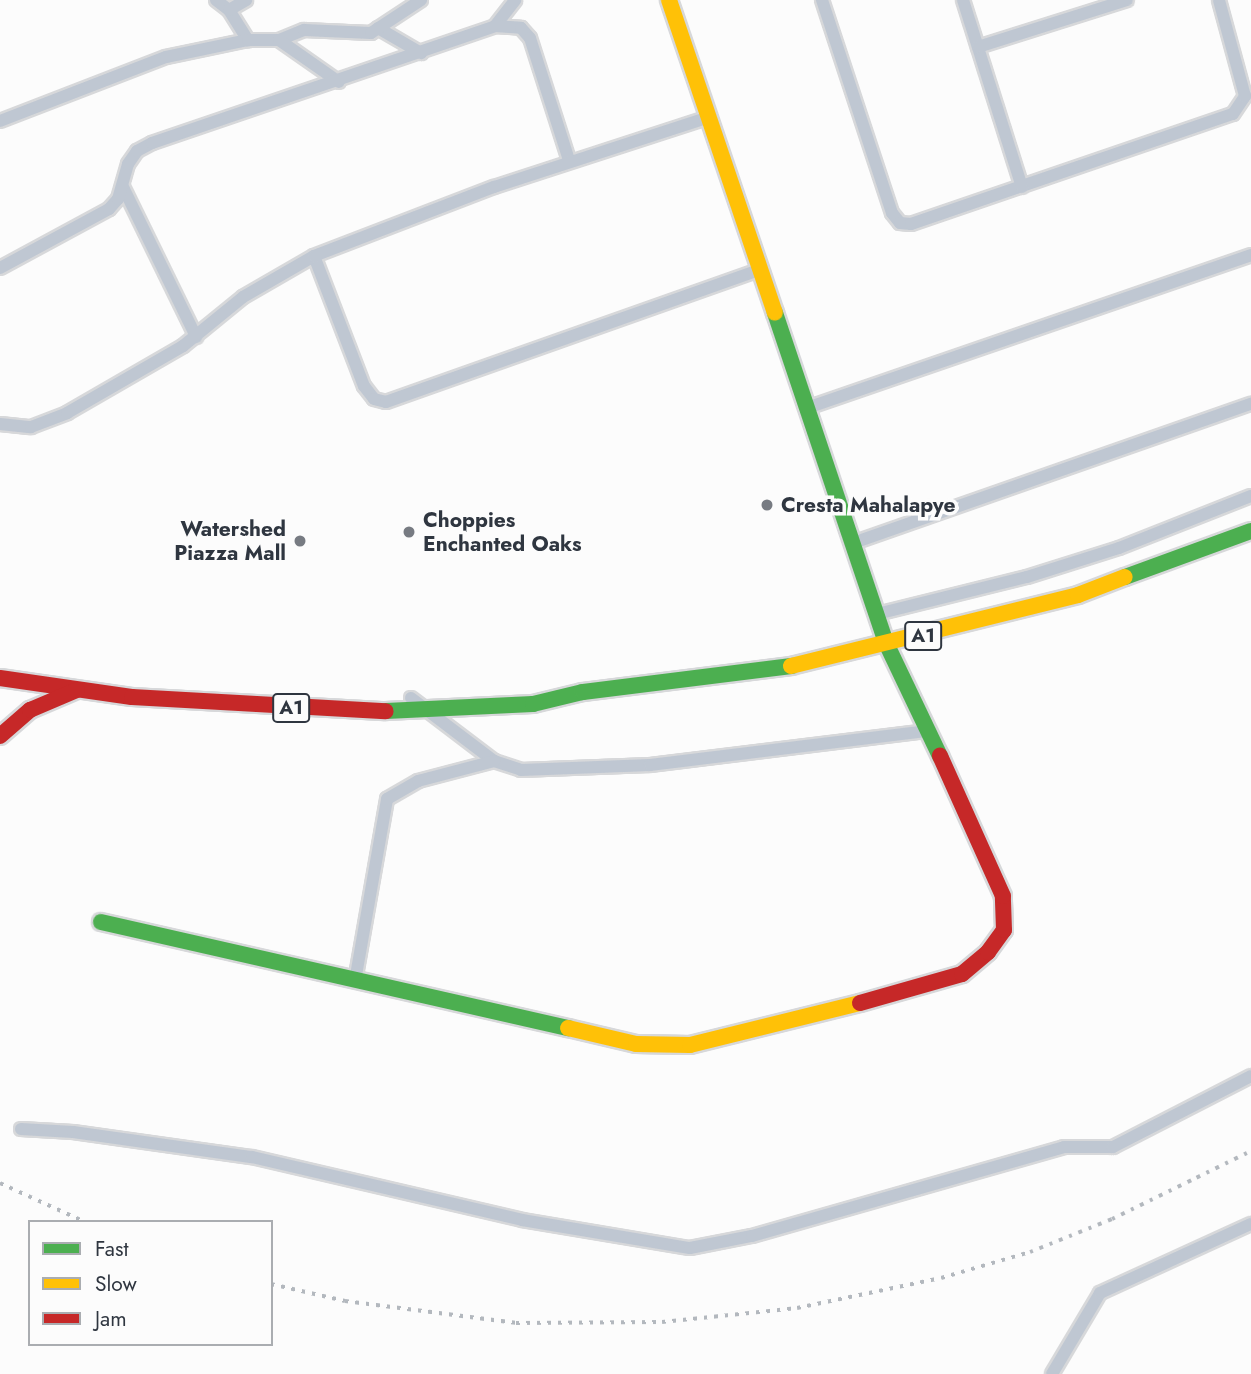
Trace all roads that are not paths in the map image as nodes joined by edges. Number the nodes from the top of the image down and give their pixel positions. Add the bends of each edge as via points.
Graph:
1 (216, 0) edge
2 (246, 0) edge
3 (421, 0) edge
4 (515, 0) edge
5 (669, 0) edge
6 (822, 0) edge
7 (963, 0) edge
8 (1127, 0) edge
9 (1219, 0) edge
10 (229, 9) junction
11 (495, 26) junction
12 (379, 28) junction
13 (247, 40) junction
14 (279, 40) junction
15 (978, 47) junction
16 (421, 53) junction
17 (339, 82) junction
18 (1248, 95) edge
19 (706, 118) junction
20 (0, 121) edge
21 (569, 160) junction
22 (123, 187) junction
23 (1022, 187) junction
24 (1251, 255) edge
25 (314, 257) junction
26 (0, 268) edge
27 (759, 270) junction
28 (196, 337) junction
29 (1251, 404) edge
30 (807, 408) junction
31 (0, 424) edge
32 (1251, 496) edge
33 (1251, 531) edge
34 (853, 543) junction
35 (877, 614) junction
36 (887, 645) junction
37 (0, 667) edge
38 (0, 678) edge
39 (81, 689) junction
40 (583, 692) junction
41 (411, 698) junction
42 (424, 710) junction
43 (926, 731) junction
44 (0, 736) edge
45 (494, 761) junction
46 (101, 922) dead end
47 (355, 981) junction
48 (1251, 1076) edge
49 (21, 1129) dead end
50 (1251, 1224) edge
51 (1052, 1374) edge

1 - 10 street
2 - 10 street
3 - 12 street
4 - 11 street
5 - 19 main road
6 - 23 street via 892,213 900,223 929,220
7 - 15 street
8 - 15 street
9 - 18 street
10 - 13 street
11 - 16 street
11 - 21 street via 521,28 530,38
12 - 14 street via 365,34 304,30
12 - 16 street
13 - 14 street
13 - 20 street via 166,57
14 - 17 street
15 - 23 street
16 - 17 street
17 - 22 street via 152,143 138,150 128,163
18 - 23 street via 1233,114 1220,120
19 - 21 street
19 - 27 main road
21 - 25 street
22 - 26 street via 109,209
22 - 28 street
24 - 30 street
25 - 27 street via 365,386 374,399 386,402
25 - 28 street via 243,297
27 - 30 main road
28 - 31 street via 58,417 31,427
29 - 34 street
30 - 34 main road
32 - 35 street via 1119,548 1027,577
33 - 36 main road, A1 via 1078,595
34 - 35 main road
35 - 36 main road
36 - 40 main road, A1 via 789,666
36 - 43 main road
37 - 41 main road, A1 via 263,692
38 - 39 main road, A1
39 - 42 main road, A1 via 280,707
39 - 44 main road via 30,710
40 - 41 main road, A1
40 - 42 main road, A1 via 524,705
41 - 42 street
42 - 45 street
43 - 45 street via 650,765 521,770
43 - 47 main road via 1003,896 1004,930 988,952 962,974 881,999 690,1045 636,1044
45 - 47 street via 418,781 387,799
46 - 47 main road
48 - 49 street via 1112,1147 1064,1147 752,1236 690,1248 522,1220 252,1157
50 - 51 street via 1100,1293

